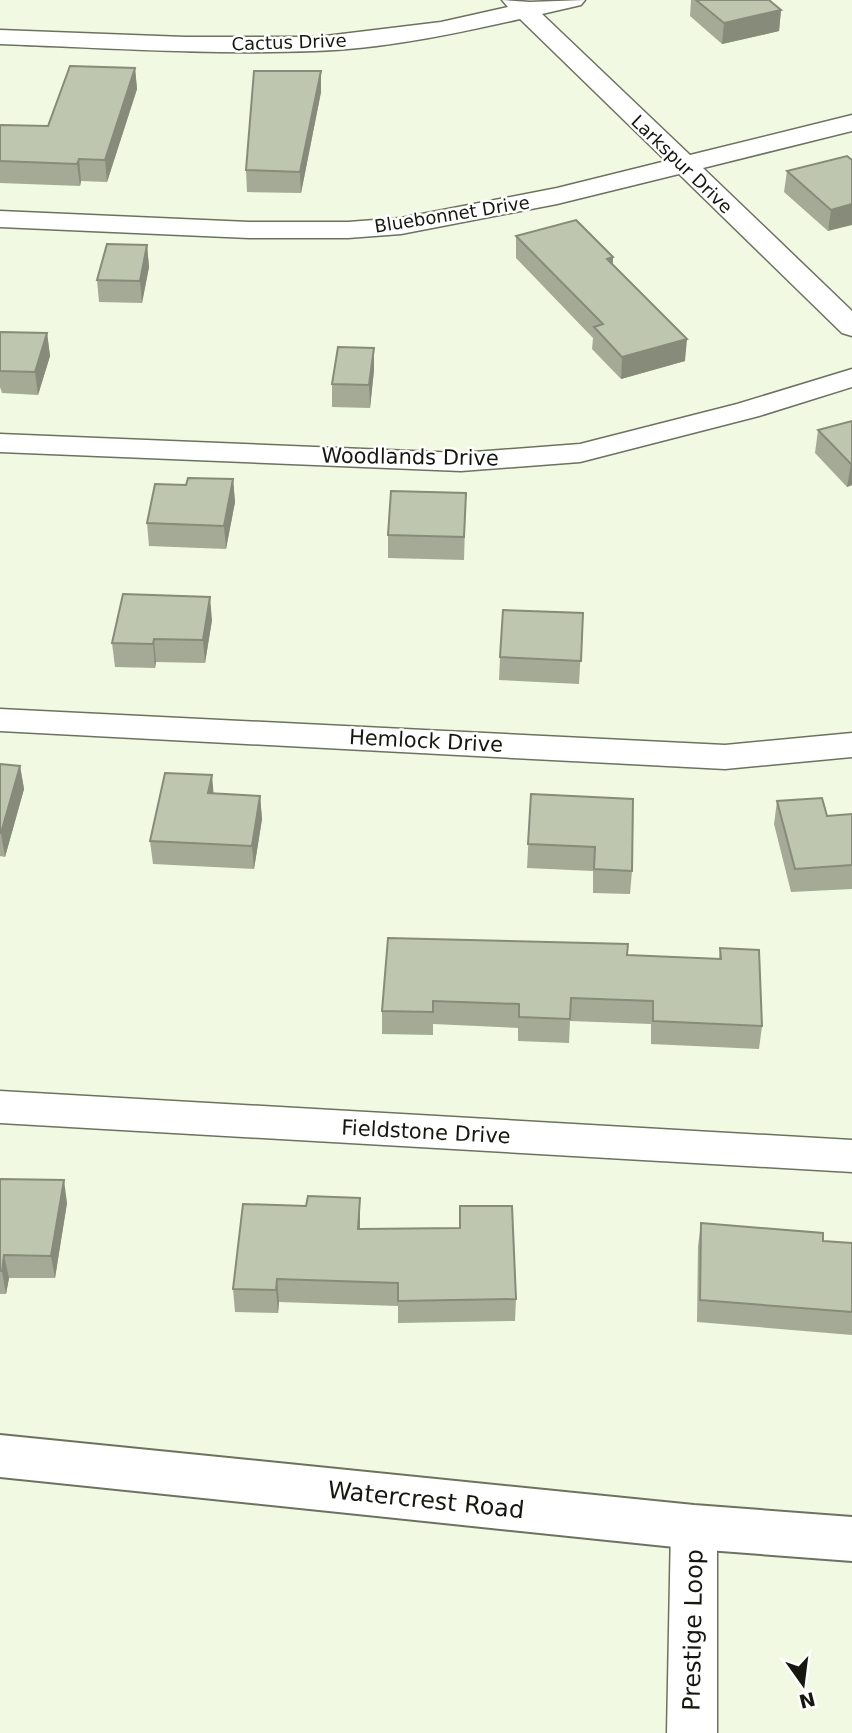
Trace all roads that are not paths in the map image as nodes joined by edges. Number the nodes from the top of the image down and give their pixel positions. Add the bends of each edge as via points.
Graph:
1 (573, 0) edge
2 (520, 5) edge
3 (0, 37) edge
4 (852, 123) edge
5 (682, 165) junction
6 (0, 219) edge
7 (852, 327) edge
8 (852, 378) edge
9 (0, 443) edge
10 (0, 720) edge
11 (852, 745) edge
12 (0, 1107) edge
13 (852, 1156) edge
14 (0, 1456) edge
15 (694, 1527) junction
16 (852, 1539) edge
17 (692, 1733) edge

1 - 2 street, Cactus Drive
2 - 3 street, Cactus Drive via 441,29 317,44
2 - 5 street, Larkspur Drive
4 - 5 street, Bluebonnet Drive
5 - 6 street, Bluebonnet Drive via 499,209 401,226 248,230
5 - 7 street, Larkspur Drive
8 - 9 street, Woodlands Drive via 580,453 461,462
10 - 11 street, Hemlock Drive via 725,757
12 - 13 street, Fieldstone Drive
14 - 15 street, Watercrest Road
15 - 16 street, Watercrest Road
15 - 17 street, Prestige Loop

